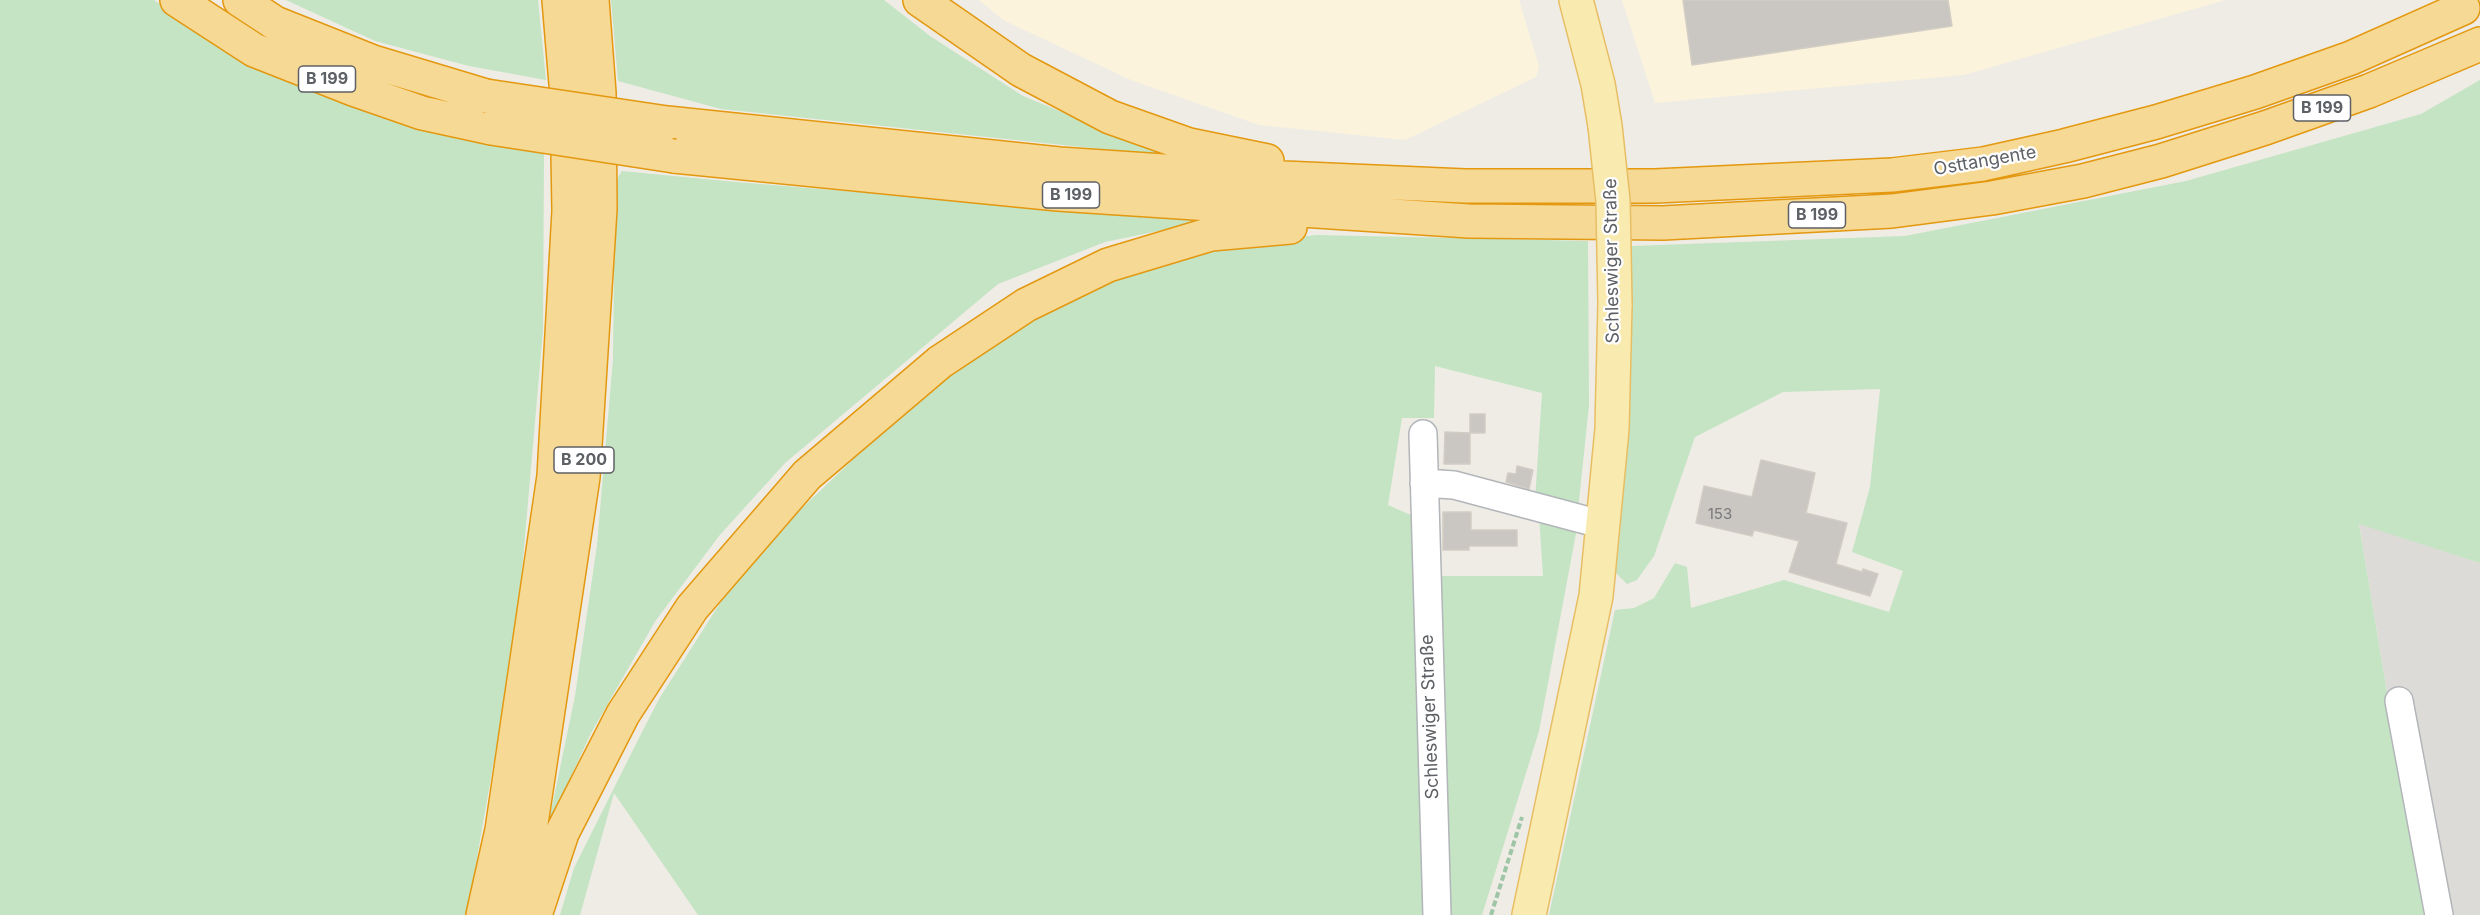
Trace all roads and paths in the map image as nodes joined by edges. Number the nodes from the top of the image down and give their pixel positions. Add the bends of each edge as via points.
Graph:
1 (177, 0) edge
2 (240, 0) edge
3 (559, 0) edge
4 (592, 0) edge
5 (920, 0) edge
6 (1576, 0) edge
7 (2467, 3) edge
8 (2480, 44) edge
9 (1465, 186) junction
10 (1469, 221) junction
11 (1423, 434) dead end
12 (1424, 483) junction
13 (1604, 525) junction
14 (2399, 701) dead end
15 (1524, 810) dead end
16 (483, 915) edge
17 (511, 915) edge
18 (535, 915) edge
19 (1437, 915) edge
20 (1491, 915) edge
21 (1529, 915) edge
22 (2439, 915) edge

1 - 10 highway, B 199, bridge via 254,50 422,113 491,128 674,156 1058,194
2 - 9 highway, bridge via 275,23 373,62 486,96 576,111 1059,164
3 - 16 highway, B 200 via 567,96 569,210 554,476 502,830
4 - 17 highway, B 200 via 599,93 600,209 583,477 530,830
5 - 9 highway, B 199 via 1021,70 1110,117 1189,145 1267,161
6 - 13 main road, Schleswiger Straße, bridge via 1598,84 1613,201 1612,429
7 - 8 main road
7 - 9 highway, Osttangente / B 199 via 2351,58 2255,92 2064,146 1983,164 1892,175 1655,186
8 - 10 highway, Osttangente / B 199 via 2369,91 2171,158 2083,181 1992,198 1892,211 1663,223
10 - 18 highway via 1300,226 1211,234 1108,265 1026,305 940,362 807,475 692,608 623,714 562,833
11 - 12 lane, Schleswiger Straße
12 - 13 lane via 1454,485
12 - 19 lane, Schleswiger Straße
13 - 21 main road, Schleswiger Straße via 1592,617
14 - 22 lane
15 - 20 path

